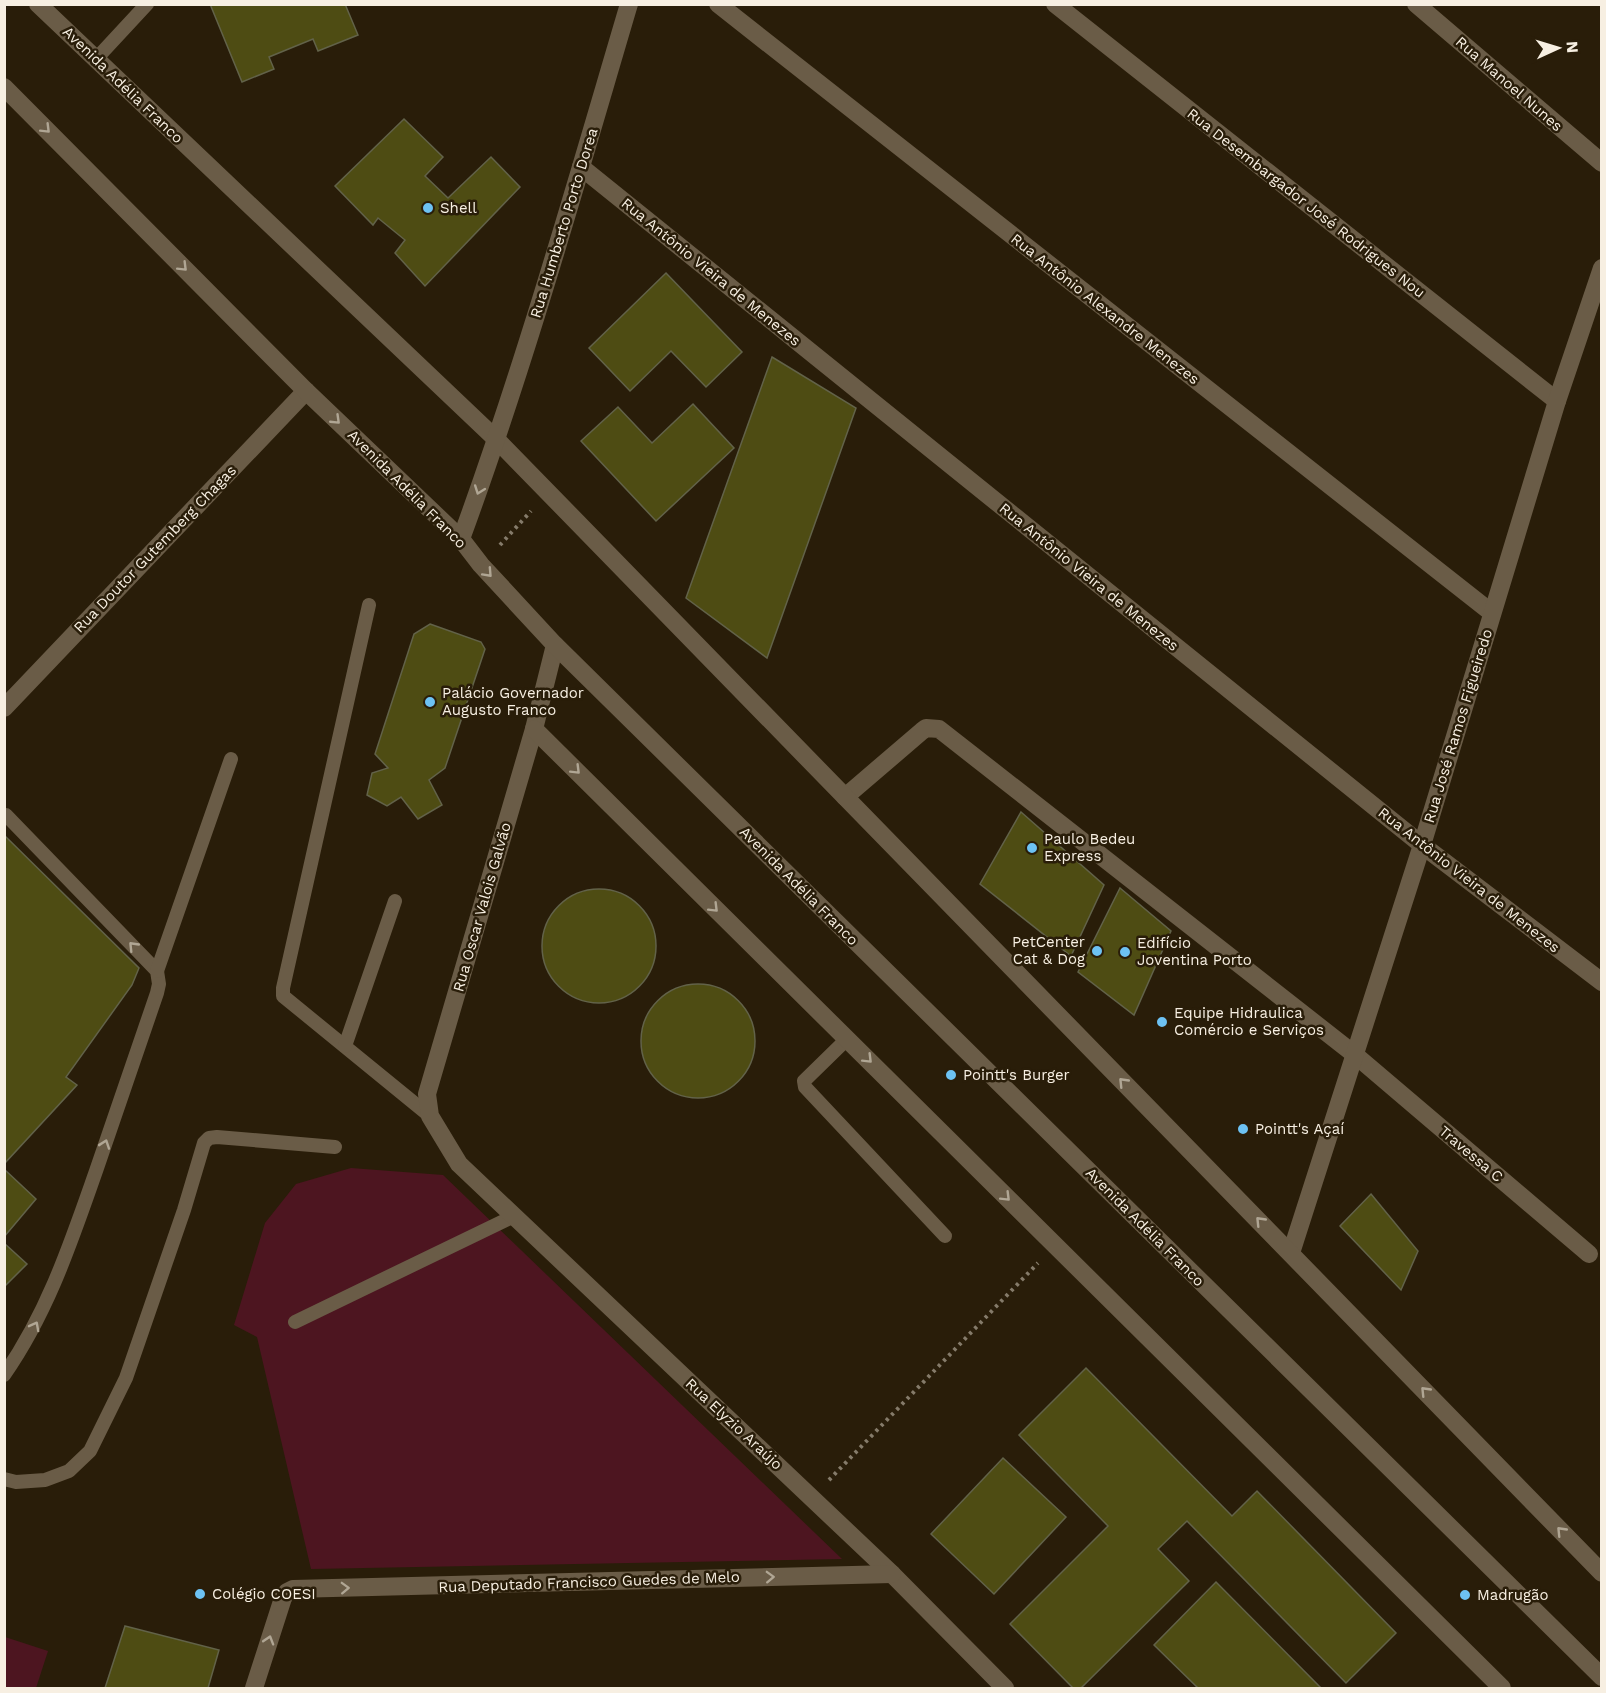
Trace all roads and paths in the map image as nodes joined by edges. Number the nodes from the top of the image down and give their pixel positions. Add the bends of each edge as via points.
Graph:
1 (38, 4) edge
2 (147, 4) edge
3 (630, 4) edge
4 (718, 4) edge
5 (1055, 4) edge
6 (1416, 4) edge
7 (96, 59) junction
8 (4, 87) edge
9 (1602, 163) edge
10 (581, 167) junction
11 (1602, 268) edge
12 (306, 391) junction
13 (1557, 401) junction
14 (497, 440) junction
15 (549, 493) junction
16 (461, 539) junction
17 (481, 565) junction
18 (369, 605) dead end
19 (1492, 613) junction
20 (555, 645) junction
21 (4, 708) edge
22 (534, 729) junction
23 (231, 759) dead end
24 (845, 797) junction
25 (4, 815) edge
26 (1422, 845) junction
27 (394, 901) dead end
28 (157, 971) junction
29 (1602, 982) edge
30 (847, 1039) junction
31 (345, 1046) junction
32 (1354, 1054) junction
33 (430, 1116) junction
34 (335, 1147) dead end
35 (459, 1164) joint
36 (514, 1216) junction
37 (945, 1236) dead end
38 (1055, 1245) junction
39 (1290, 1252) junction
40 (1589, 1254) dead end
41 (295, 1322) dead end
42 (4, 1375) edge
43 (4, 1479) edge
44 (812, 1498) junction
45 (1602, 1573) edge
46 (892, 1574) junction
47 (1602, 1677) edge
48 (254, 1689) edge
49 (1005, 1689) edge
50 (1502, 1689) edge

1 - 7 street, Avenida Adélia Franco
2 - 7 lane
3 - 10 street, Rua Humberto Porto Dorea
4 - 19 street, Rua Antônio Alexandre Menezes
5 - 13 street, Rua Desembargador José Rodrigues Nou
6 - 9 street, Rua Manoel Nunes
7 - 14 street, Avenida Adélia Franco
8 -> 12 street, Avenida Adélia Franco
10 - 14 street, Rua Humberto Porto Dorea
10 - 26 street, Rua Antônio Vieira de Menezes
11 - 13 street, Rua José Ramos Figueiredo
12 -> 16 street, Avenida Adélia Franco
12 - 21 street, Rua Doutor Gutemberg Chagas
13 - 19 street, Rua José Ramos Figueiredo
14 - 15 street, Avenida Adélia Franco
14 -> 16 street, Rua Humberto Porto Dorea
15 - 17 path
15 - 24 street, Avenida Adélia Franco
16 - 17 street, Avenida Adélia Franco
17 -> 20 street, Avenida Adélia Franco
18 - 31 lane via 283,988 283,996
19 - 26 street, Rua José Ramos Figueiredo
20 - 22 street, Rua Oscar Valois Galvão
20 - 47 street, Avenida Adélia Franco
22 -> 30 street
22 - 33 street, Rua Oscar Valois Galvão via 427,1094
23 - 28 lane
24 - 32 street, Travessa C via 926,728 939,729
39 -> 24 street, Avenida Adélia Franco
28 -> 25 lane
26 - 29 street, Rua Antônio Vieira de Menezes
26 - 32 street, Rua José Ramos Figueiredo
27 - 31 lane
42 -> 28 lane via 25,1346 68,1254 157,993
30 - 37 lane via 804,1081 805,1087
30 -> 38 street
31 - 33 lane
32 - 39 street, Rua José Ramos Figueiredo
32 - 40 street, Travessa C
33 - 35 street, Rua Oscar Valois Galvão
34 - 43 lane via 217,1137 204,1143 126,1378 90,1451 69,1471 45,1480
35 - 36 street, Rua Elyzio Araújo
36 - 41 lane
36 - 44 street, Rua Elyzio Araújo
38 - 44 path
38 - 50 street
45 -> 39 street, Avenida Adélia Franco
44 - 46 street, Rua Elyzio Araújo
48 -> 46 street, Rua Deputado Francisco Guedes de Melo via 283,1598 293,1589
46 - 49 street, Rua Elyzio Araújo

